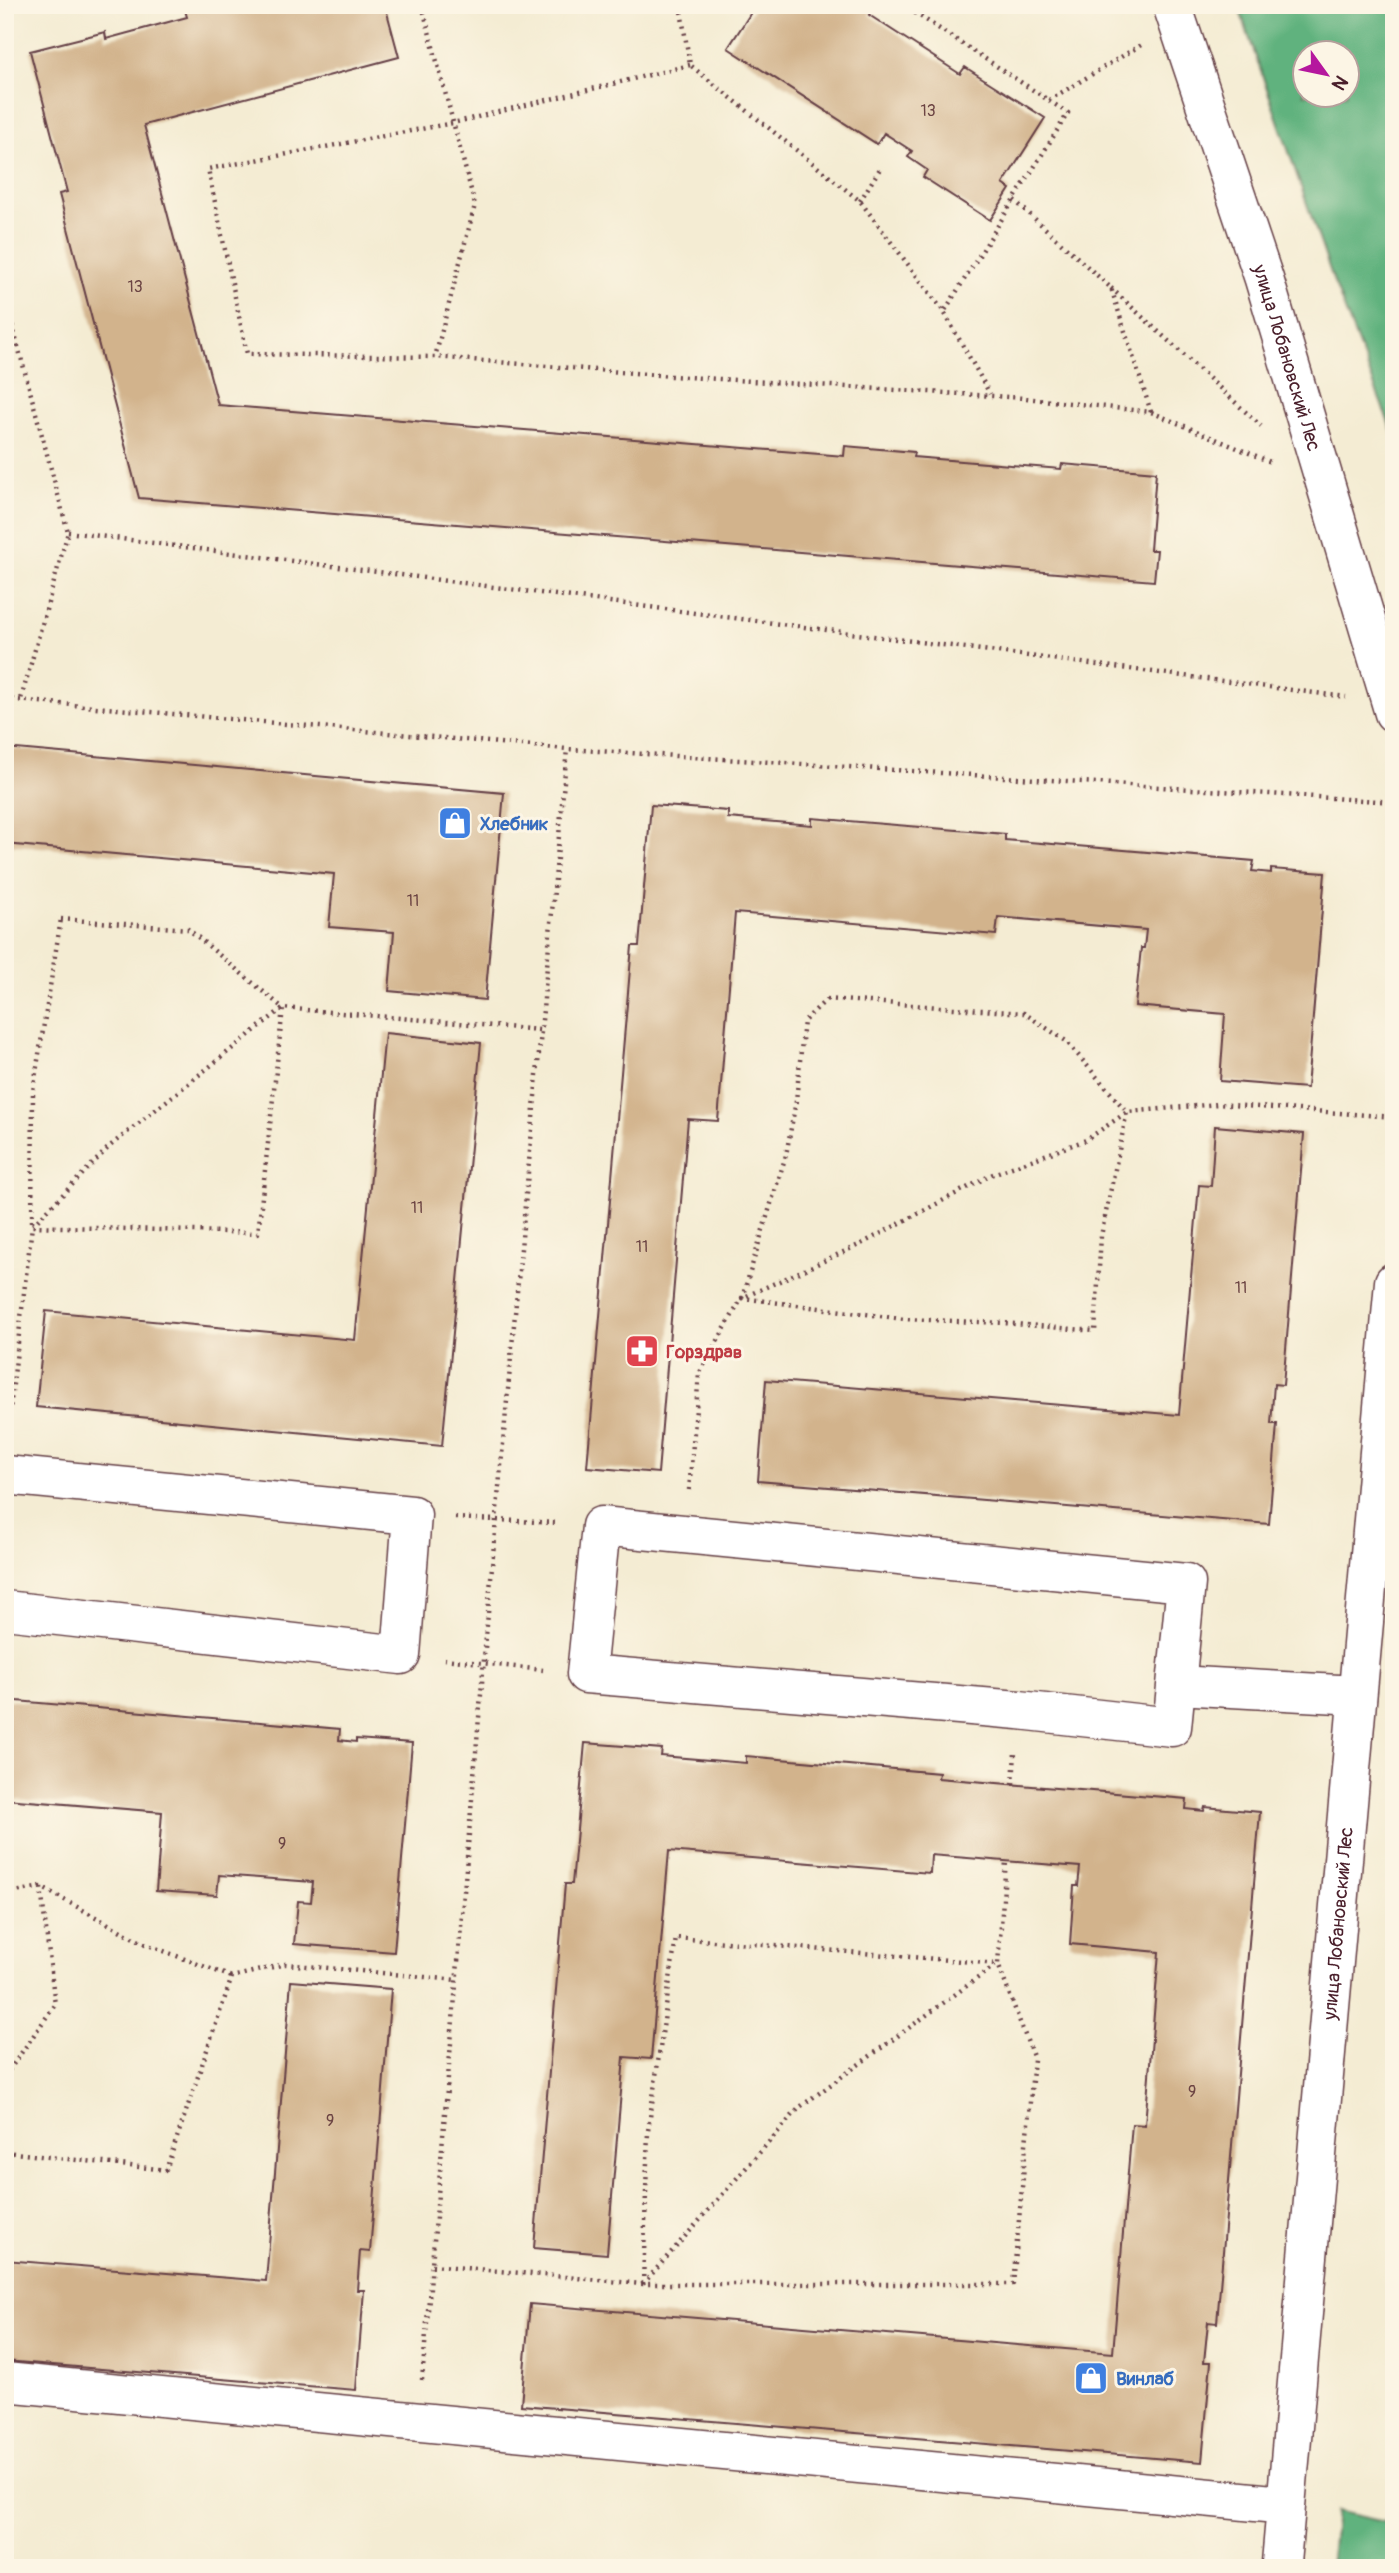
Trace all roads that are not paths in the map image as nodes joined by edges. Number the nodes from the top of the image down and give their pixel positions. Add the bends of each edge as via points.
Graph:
1 (1175, 14) edge
2 (1393, 708) edge
3 (1394, 1282) edge
4 (5, 1475) edge
5 (5, 1610) edge
6 (1177, 1685) junction
7 (1357, 1695) junction
8 (5, 2382) edge
9 (1285, 2505) junction
10 (1281, 2563) dead end

1 - 2 street, улица Лобановский Лес via 1265,279
3 - 7 street, улица Лобановский Лес
4 - 5 street via 412,1515 401,1655
6 - 6 street via 1186,1583 601,1526 586,1674 1005,1708 1172,1727
6 - 7 street
7 - 9 street, улица Лобановский Лес
8 - 9 street
9 - 10 street, улица Лобановский Лес

